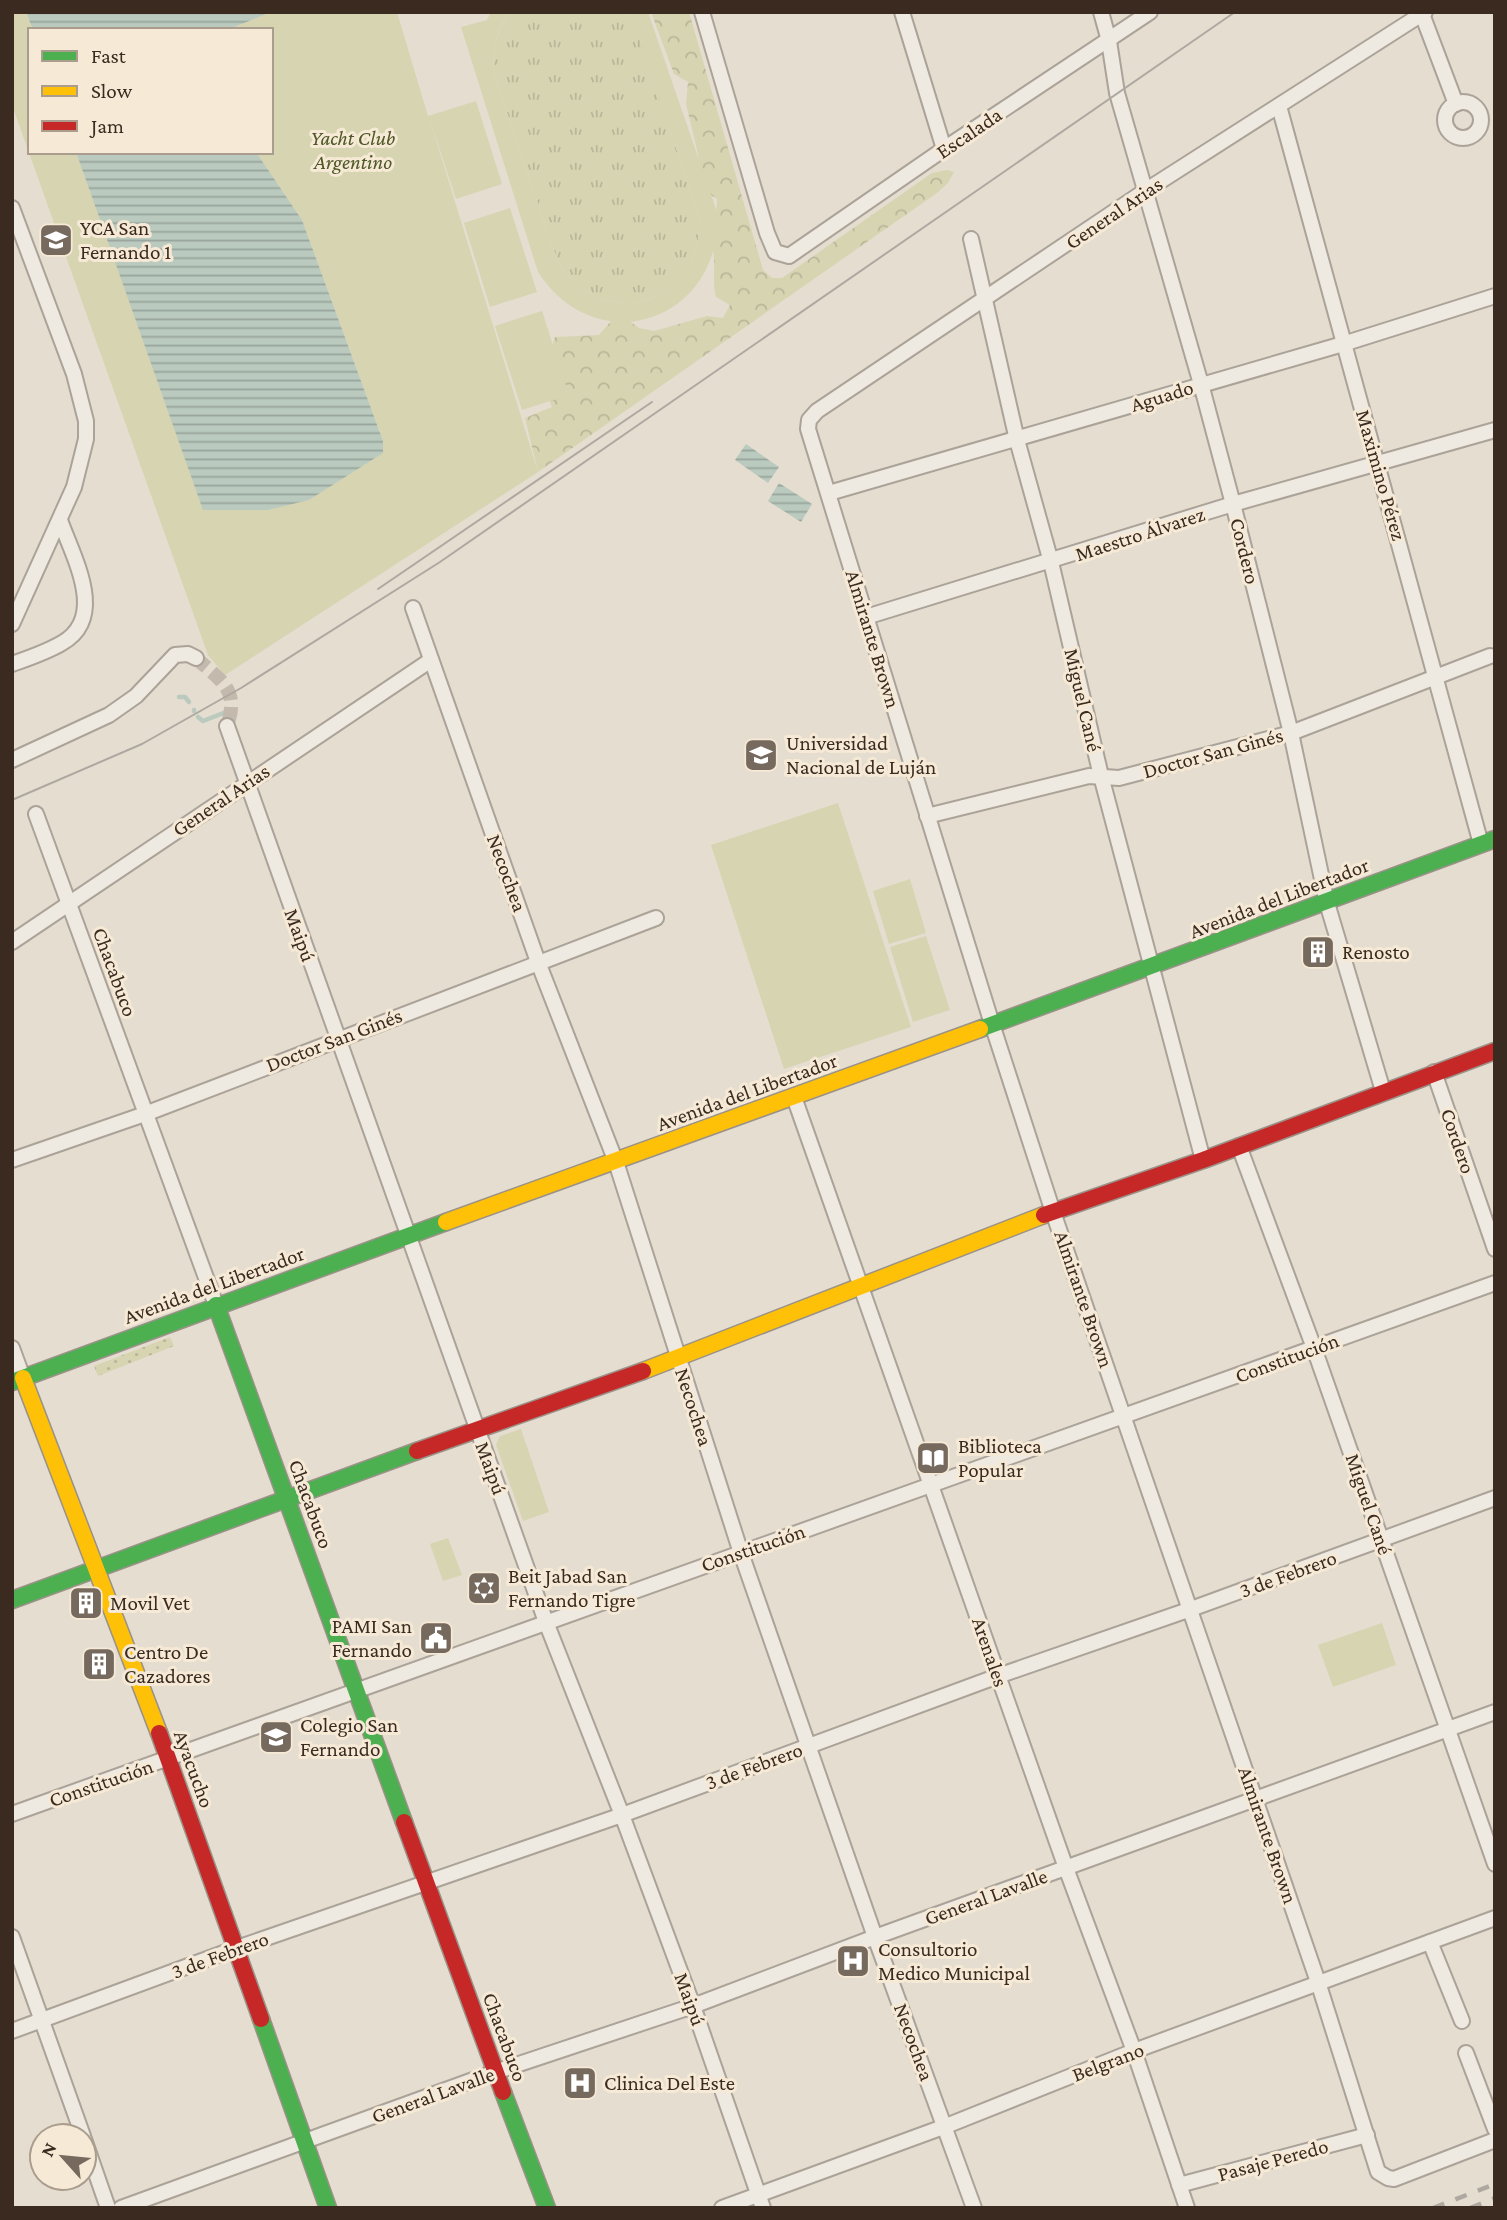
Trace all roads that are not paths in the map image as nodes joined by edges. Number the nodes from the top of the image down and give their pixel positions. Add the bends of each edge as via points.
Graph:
1 (702, 12) edge
2 (902, 12) edge
3 (1101, 12) edge
4 (1150, 12) edge
5 (1423, 13) edge
6 (1109, 41) junction
7 (1455, 104) dead end
8 (1279, 106) junction
9 (944, 149) junction
10 (1145, 191) junction
11 (12, 208) edge
12 (971, 239) dead end
13 (1495, 296) edge
14 (984, 300) junction
15 (1343, 344) junction
16 (1201, 384) junction
17 (809, 420) joint
18 (1495, 430) edge
19 (1017, 440) junction
20 (1378, 463) junction
21 (829, 493) junction
22 (1233, 504) junction
23 (60, 520) junction
24 (1051, 562) junction
25 (413, 608) dead end
26 (866, 617) junction
27 (12, 624) edge
28 (1490, 656) dead end
29 (196, 658) dead end
30 (431, 660) junction
31 (12, 664) edge
32 (1436, 676) junction
33 (227, 726) tunnel mouth
34 (1291, 733) junction
35 (12, 760) edge
36 (1101, 776) junction
37 (246, 783) junction
38 (36, 814) dead end
39 (928, 816) junction
40 (1488, 842) edge
41 (1328, 903) junction
42 (69, 905) junction
43 (656, 918) dead end
44 (12, 942) edge
45 (538, 962) junction
46 (1150, 968) junction
47 (992, 1024) junction
48 (337, 1039) junction
49 (1495, 1051) edge
50 (1434, 1072) junction
51 (1383, 1091) junction
52 (794, 1097) junction
53 (145, 1114) junction
54 (1239, 1146) junction
55 (12, 1160) edge
56 (1203, 1160) junction
57 (616, 1162) junction
58 (1054, 1212) junction
59 (408, 1237) junction
60 (1495, 1249) edge
61 (1495, 1283) edge
62 (861, 1285) junction
63 (216, 1306) junction
64 (12, 1348) edge
65 (1314, 1348) junction
66 (679, 1359) junction
67 (18, 1380) edge
68 (1125, 1416) junction
69 (477, 1429) junction
70 (931, 1486) junction
71 (1495, 1497) edge
72 (287, 1499) junction
73 (1381, 1539) junction
74 (740, 1553) junction
75 (94, 1569) junction
76 (12, 1600) edge
77 (1191, 1609) junction
78 (546, 1622) junction
79 (998, 1676) junction
80 (357, 1691) junction
81 (1495, 1712) edge
82 (1447, 1729) junction
83 (808, 1747) junction
84 (169, 1760) junction
85 (1255, 1798) junction
86 (12, 1814) edge
87 (622, 1815) junction
88 (1495, 1864) edge
89 (1066, 1868) junction
90 (426, 1881) junction
91 (1495, 1918) edge
92 (12, 1937) edge
93 (875, 1937) junction
94 (1430, 1942) junction
95 (237, 1948) junction
96 (1318, 1982) junction
97 (693, 2006) junction
98 (43, 2020) junction
99 (1462, 2021) dead end
100 (12, 2031) edge
101 (1134, 2051) junction
102 (1466, 2053) dead end
103 (495, 2072) junction
104 (78, 2122) edge
105 (946, 2126) junction
106 (1495, 2129) edge
107 (1367, 2136) junction
108 (1495, 2140) edge
109 (304, 2143) junction
110 (98, 2180) edge
111 (1179, 2185) junction
112 (761, 2201) edge
113 (108, 2208) edge
114 (121, 2208) edge
115 (328, 2208) edge
116 (547, 2208) edge
117 (722, 2208) edge
118 (974, 2208) edge
119 (1187, 2208) edge

1 - 9 street, Escalada via 775,252 789,256
2 - 9 street
3 - 6 street, Cordero
4 - 6 street, Escalada
5 - 7 street
5 - 8 street, General Arias
6 - 9 street, Escalada
6 - 10 street, Cordero via 1117,93
8 - 10 street, General Arias
8 - 15 street, Maximino Pérez
10 - 14 street, General Arias
10 - 16 street, Cordero
11 - 23 street via 74,374 86,421 81,462
12 - 14 street, Miguel Cané
13 - 15 street, Aguado
14 - 17 street, General Arias
14 - 19 street, Miguel Cané
15 - 16 street, Aguado
15 - 20 street, Maximino Pérez
16 - 19 street, Aguado
16 - 22 street, Cordero
17 - 21 street, Almirante Brown
18 - 20 street, Maestro Álvarez
19 - 21 street, Aguado
19 - 24 street, Miguel Cané
20 - 22 street, Maestro Álvarez
20 - 32 street, Maximino Pérez
21 - 26 street, Almirante Brown
22 - 24 street, Maestro Álvarez
22 - 34 street, Cordero
23 - 27 street
23 - 31 street via 86,598 84,618 64,642
24 - 26 street, Maestro Álvarez
24 - 36 street, Miguel Cané
25 - 30 street, Necochea
26 - 39 street, Almirante Brown
28 - 32 street, Doctor San Ginés
29 - 35 street via 174,655 136,696 109,715
30 - 37 street, General Arias
30 - 45 street, Necochea
32 - 34 street, Doctor San Ginés
32 - 40 street, Maximino Pérez
33 - 37 street, Maipú
34 - 36 street, Doctor San Ginés via 1119,778
34 - 41 street, Cordero
36 - 39 street, Doctor San Ginés
36 - 46 street, Miguel Cané
37 - 42 street, General Arias
37 - 48 street, Maipú
38 - 42 street, Chacabuco
39 - 47 street, Almirante Brown
40 - 41 main road, Avenida del Libertador
41 - 46 main road, Avenida del Libertador
41 - 51 street, Cordero
42 - 44 street, General Arias
42 - 53 street, Chacabuco
43 - 45 street, Doctor San Ginés
45 - 48 street, Doctor San Ginés
45 - 57 street, Necochea
46 - 47 main road, Avenida del Libertador
46 - 56 street, Miguel Cané
47 - 52 main road, Avenida del Libertador
47 - 58 street, Almirante Brown
48 - 53 street, Doctor San Ginés
48 - 59 street, Maipú
49 - 50 main road
50 - 51 main road
50 - 60 street, Cordero
51 - 54 main road
52 - 57 main road, Avenida del Libertador
52 - 62 street, Arenales
53 - 55 street, Doctor San Ginés
53 - 63 street, Chacabuco
54 - 56 main road
54 - 65 street, Miguel Cané
56 - 58 main road
57 - 59 main road, Avenida del Libertador
57 - 66 street, Necochea
58 - 62 main road
58 - 68 street, Almirante Brown
59 - 63 main road, Avenida del Libertador
59 - 69 street, Maipú
61 - 65 street, Constitución
62 - 66 main road
62 - 70 street, Arenales
63 - 67 main road, Avenida del Libertador
63 - 72 main road, Chacabuco
64 - 67 street, Ayacucho
65 - 68 street, Constitución
65 - 73 street, Miguel Cané
66 - 69 main road
66 - 74 street, Necochea
67 - 75 main road, Ayacucho
68 - 70 street, Constitución
68 - 77 street, Almirante Brown
69 - 72 main road
69 - 78 street, Maipú
70 - 74 street, Constitución
70 - 79 street, Arenales
71 - 73 street, 3 de Febrero
72 - 75 main road
72 - 80 main road, Chacabuco
73 - 77 street, 3 de Febrero
73 - 82 street, Miguel Cané
74 - 78 street, Constitución
74 - 83 street, Necochea
75 - 76 main road
75 - 84 main road, Ayacucho
77 - 79 street, 3 de Febrero
77 - 85 street, Almirante Brown
78 - 80 street, Constitución
78 - 87 street, Maipú
79 - 83 street, 3 de Febrero
79 - 89 street, Arenales
80 - 84 street, Constitución
80 - 90 main road, Chacabuco
81 - 82 street, General Lavalle
82 - 85 street, General Lavalle
82 - 88 street, Miguel Cané
83 - 87 street, 3 de Febrero
83 - 93 street, Necochea
84 - 86 street, Constitución
84 - 95 main road, Ayacucho
85 - 89 street, General Lavalle
85 - 96 street, Almirante Brown
87 - 90 street, 3 de Febrero
87 - 97 street, Maipú
89 - 93 street, General Lavalle
89 - 101 street, Arenales
90 - 95 street, 3 de Febrero
90 - 103 main road, Chacabuco
91 - 94 street, Belgrano
92 - 98 street
93 - 97 street, General Lavalle
93 - 105 street, Necochea
94 - 96 street, Belgrano
94 - 99 street
95 - 98 street, 3 de Febrero
95 - 109 main road, Ayacucho
96 - 101 street, Belgrano
96 - 107 street, Almirante Brown
97 - 103 street, General Lavalle
97 - 112 street, Maipú
98 - 100 street, 3 de Febrero
98 - 104 street
101 - 105 street, Belgrano
101 - 111 street, Arenales
102 - 106 street
103 - 109 street, General Lavalle
103 - 116 main road, Chacabuco
105 - 112 street, Belgrano
105 - 118 street, Necochea
107 - 108 street, Almirante Brown via 1378,2172 1394,2179
107 - 111 street, Pasaje Peredo
109 - 114 street, General Lavalle
109 - 115 main road, Ayacucho
110 - 113 street
111 - 119 street, Arenales
112 - 117 street, Belgrano

